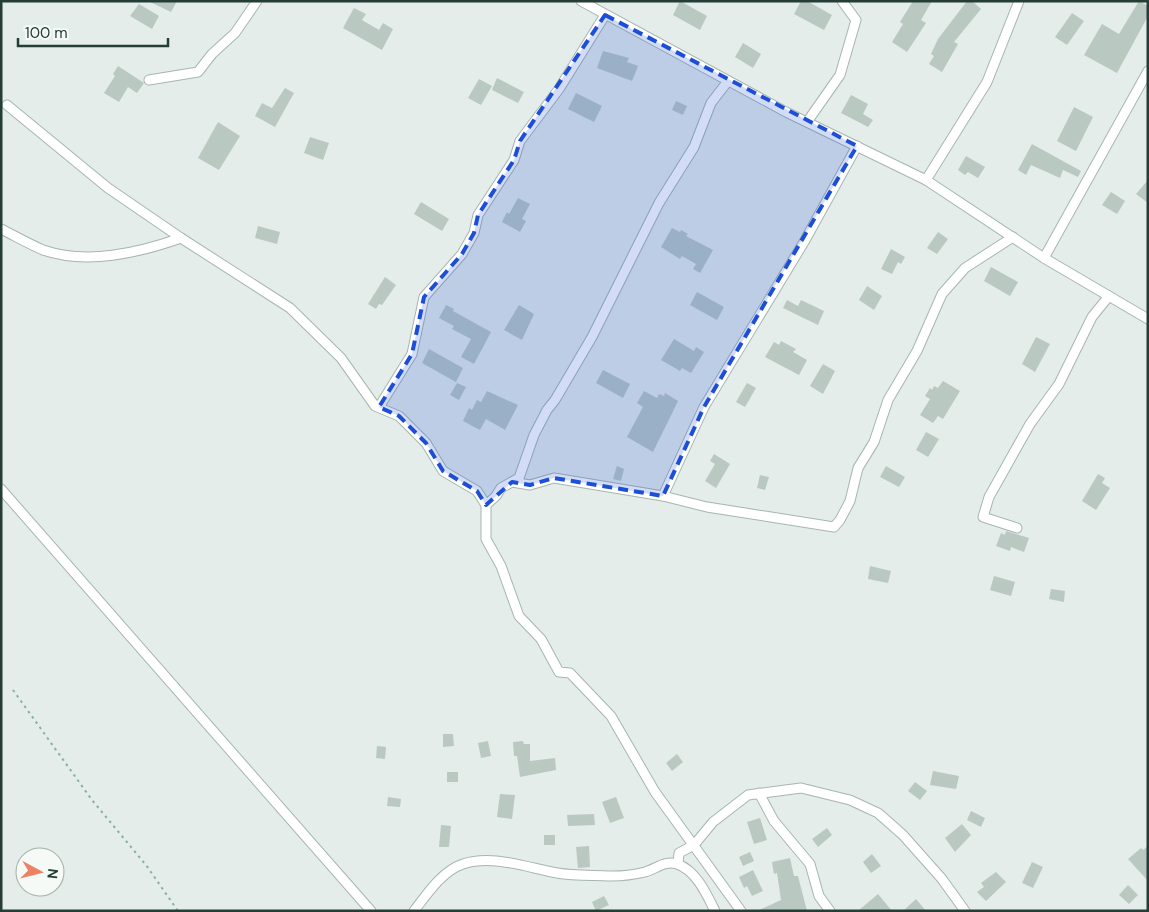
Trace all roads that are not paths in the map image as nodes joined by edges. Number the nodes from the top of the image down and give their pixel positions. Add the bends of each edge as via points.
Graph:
1 (256, 1) edge
2 (581, 1) edge
3 (842, 1) edge
4 (1019, 1) edge
5 (606, 15) junction
6 (1148, 71) edge
7 (149, 80) dead end
8 (728, 81) junction
9 (7, 105) dead end
10 (807, 122) junction
11 (857, 146) junction
12 (926, 180) junction
13 (1, 229) edge
14 (1012, 237) junction
15 (180, 238) junction
16 (1044, 258) junction
17 (1109, 296) junction
18 (1148, 319) edge
19 (379, 408) junction
20 (512, 482) junction
21 (1, 489) edge
22 (663, 496) junction
23 (486, 505) junction
24 (1017, 528) dead end
25 (759, 794) junction
26 (694, 845) junction
27 (678, 864) junction
28 (371, 911) edge
29 (414, 911) edge
30 (715, 911) edge
31 (741, 911) edge
32 (830, 911) edge
33 (966, 911) edge

1 - 7 street via 235,33 198,72
2 - 5 street
3 - 10 street via 856,20 840,75
4 - 12 street via 987,82
5 - 8 street
5 - 19 street via 559,90 520,141 514,160 478,215 474,234 462,254 424,297 412,354
6 - 16 street
8 - 10 street
8 - 20 street via 711,103 694,147 659,203 592,337 542,418 519,478
9 - 15 street via 108,188
10 - 11 street
11 - 12 street
11 - 22 street via 804,242 704,407
12 - 14 street
13 - 15 street via 43,250 76,257 104,256
14 - 16 street
14 - 22 street via 965,268 942,294 916,351 888,400 874,442 858,468 850,501 834,527 707,507
15 - 19 street via 290,308 340,358
16 - 17 street
17 - 18 street
17 - 24 street via 1092,317 1059,384 1030,424 990,497 983,517
19 - 23 street via 399,416 426,443 443,471 477,491
20 - 22 street via 530,485 554,478
20 - 23 street via 501,488
21 - 28 street
23 - 26 street via 486,539 501,566 519,616 541,640 559,672 570,673 611,716 655,792
25 - 26 street via 748,795 713,822
25 - 32 street via 774,821 810,864 819,896
25 - 33 street via 800,788 850,800 878,813 910,843
26 - 27 street via 679,853
26 - 31 street
27 - 29 street via 663,864 646,872 618,876 569,874 493,862 463,864 441,878
27 - 30 street via 702,887

